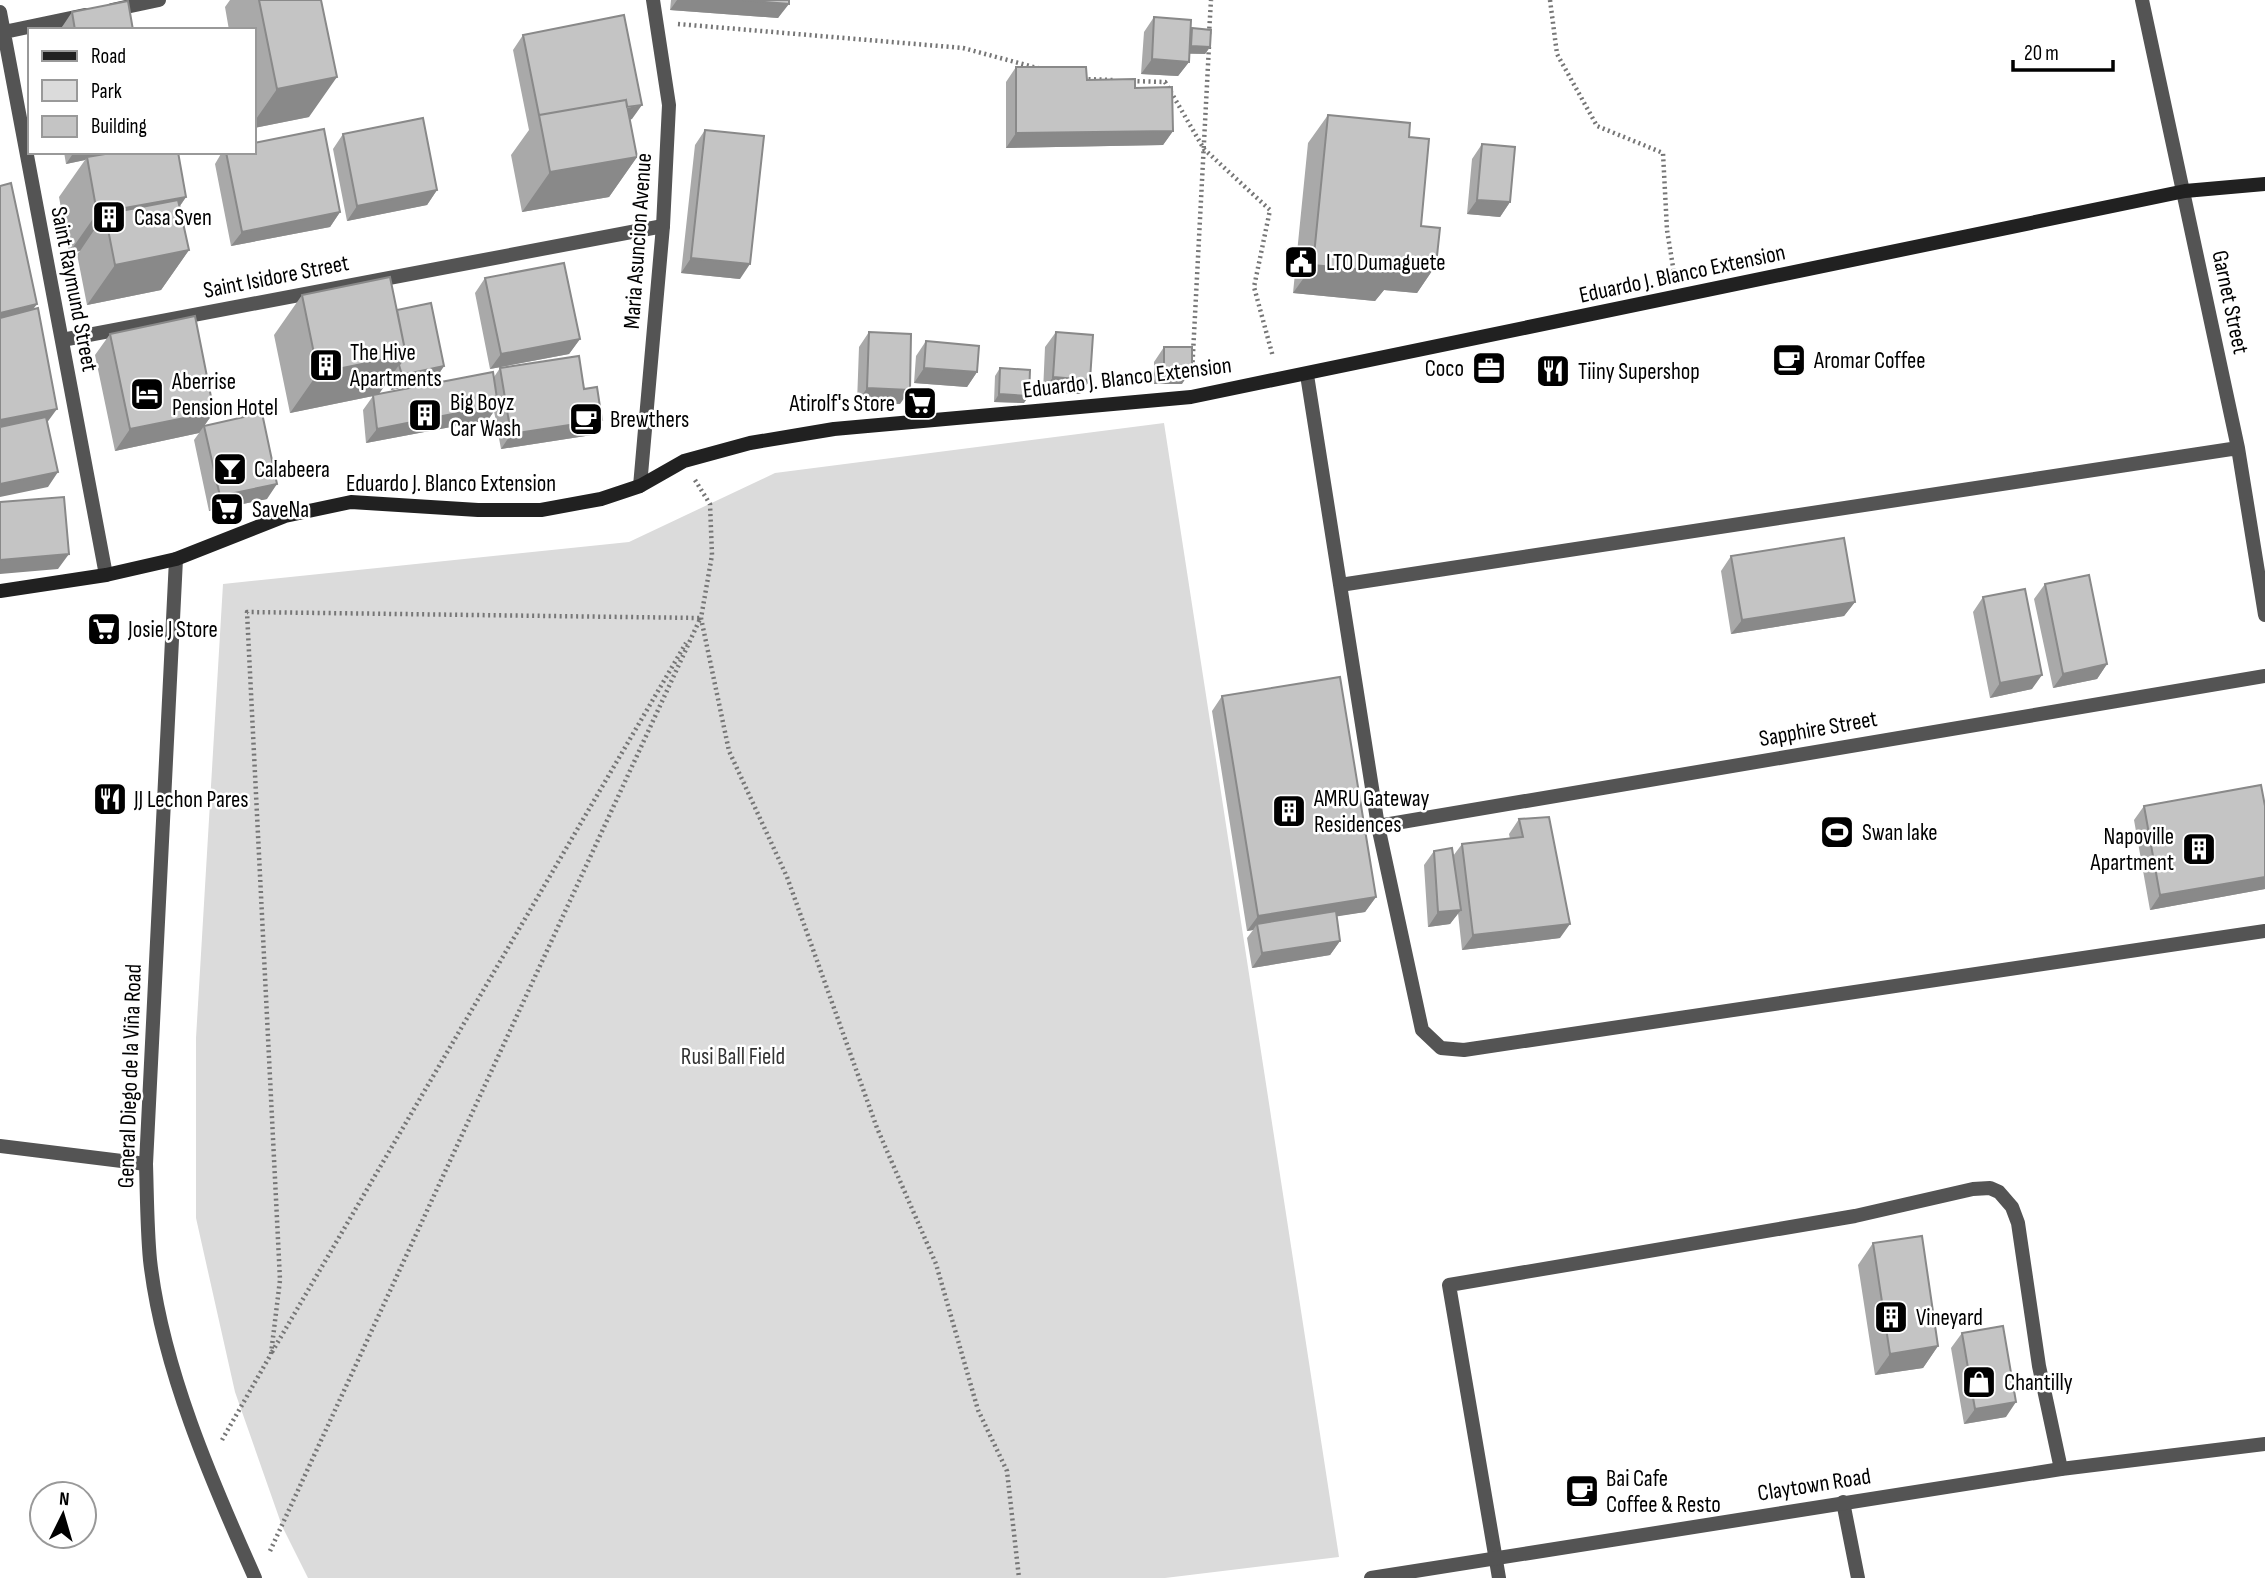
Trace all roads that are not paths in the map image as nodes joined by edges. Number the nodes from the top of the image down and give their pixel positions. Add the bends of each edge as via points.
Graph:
1 (159, 0) edge
2 (653, 0) edge
3 (2142, 0) edge
4 (0, 12) edge
5 (2, 32) edge
6 (2265, 184) edge
7 (2185, 191) junction
8 (663, 226) junction
9 (62, 340) junction
10 (1307, 375) junction
11 (2238, 448) junction
12 (640, 486) junction
13 (176, 559) junction
14 (106, 575) junction
15 (1340, 585) junction
16 (0, 591) edge
17 (2265, 615) edge
18 (2265, 676) edge
19 (1378, 825) junction
20 (2265, 931) edge
21 (0, 1146) edge
22 (146, 1164) junction
23 (2265, 1444) edge
24 (2061, 1469) junction
25 (1843, 1502) junction
26 (1495, 1557) junction
27 (255, 1578) edge
28 (1371, 1578) edge
29 (1499, 1578) edge
30 (1858, 1578) edge

1 - 5 street
2 - 8 street, Maria Asuncion Avenue via 669,105
3 - 7 street, Garnet Street
4 - 5 street, Saint Raymund Street
5 - 9 street, Saint Raymund Street
6 - 7 main road, Eduardo J. Blanco Extension
7 - 10 main road, Eduardo J. Blanco Extension
7 - 11 street, Garnet Street
8 - 9 street, Saint Isidore Street
8 - 12 street, Maria Asuncion Avenue
9 - 14 street, Saint Raymund Street
10 - 12 main road, Eduardo J. Blanco Extension via 1191,397 834,429 750,443 684,461
10 - 15 street
11 - 15 street
11 - 17 street, Garnet Street
12 - 13 main road, Eduardo J. Blanco Extension via 541,510 351,502 285,516
13 - 14 main road, Eduardo J. Blanco Extension
13 - 22 street, General Diego de la Viña Road
14 - 16 main road, Eduardo J. Blanco Extension
15 - 19 street
18 - 19 street, Sapphire Street
19 - 20 street via 1422,1030 1441,1048 1478,1048
21 - 22 street
22 - 27 street, General Diego de la Viña Road via 150,1260 166,1337 206,1469
23 - 24 street, Claytown Road
24 - 25 street, Claytown Road
24 - 26 street via 2039,1366 2018,1223 2012,1206 1999,1192 1973,1189 1855,1216 1449,1285
25 - 26 street, Claytown Road
25 - 30 street
26 - 28 street, Claytown Road
26 - 29 street

